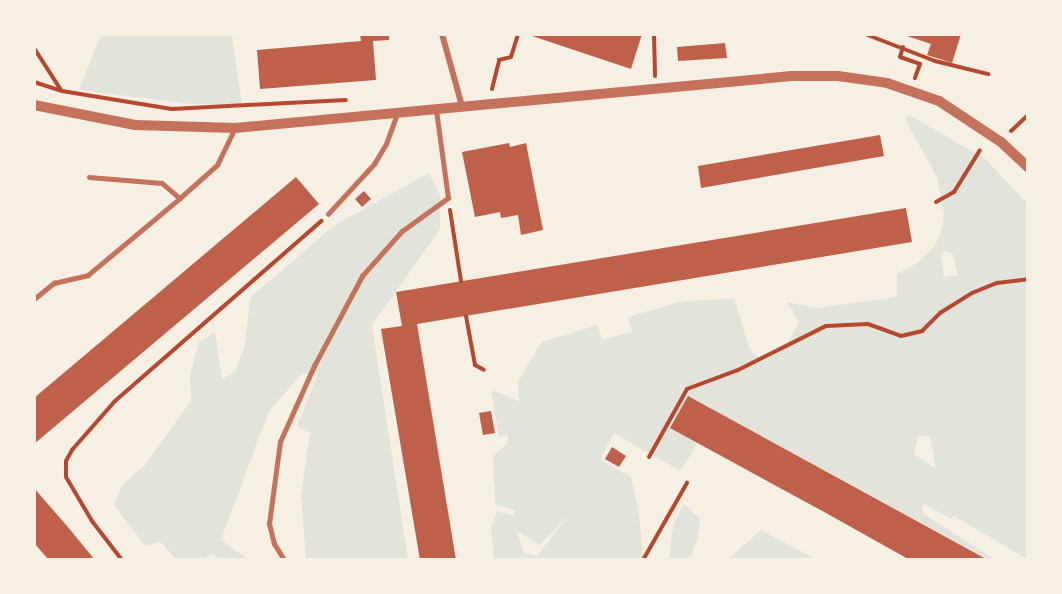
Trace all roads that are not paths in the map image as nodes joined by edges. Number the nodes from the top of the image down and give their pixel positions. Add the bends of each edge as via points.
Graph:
1 (442, 34) edge
2 (34, 105) edge
3 (462, 106) junction
4 (435, 109) junction
5 (397, 113) junction
6 (235, 128) junction
7 (1025, 160) edge
8 (89, 177) dead end
9 (180, 198) junction
10 (328, 214) road end
11 (34, 299) edge
12 (284, 560) edge

1 - 3 street
2 - 6 street via 135,125
3 - 4 street
3 - 7 street via 792,76 867,79 939,101
4 - 5 street
4 - 12 lane via 448,198 381,251 341,311 280,442 269,524 274,544
5 - 6 street
5 - 10 lane via 374,164
6 - 9 lane via 217,165
8 - 9 lane via 162,183
9 - 11 lane via 88,275 54,283

